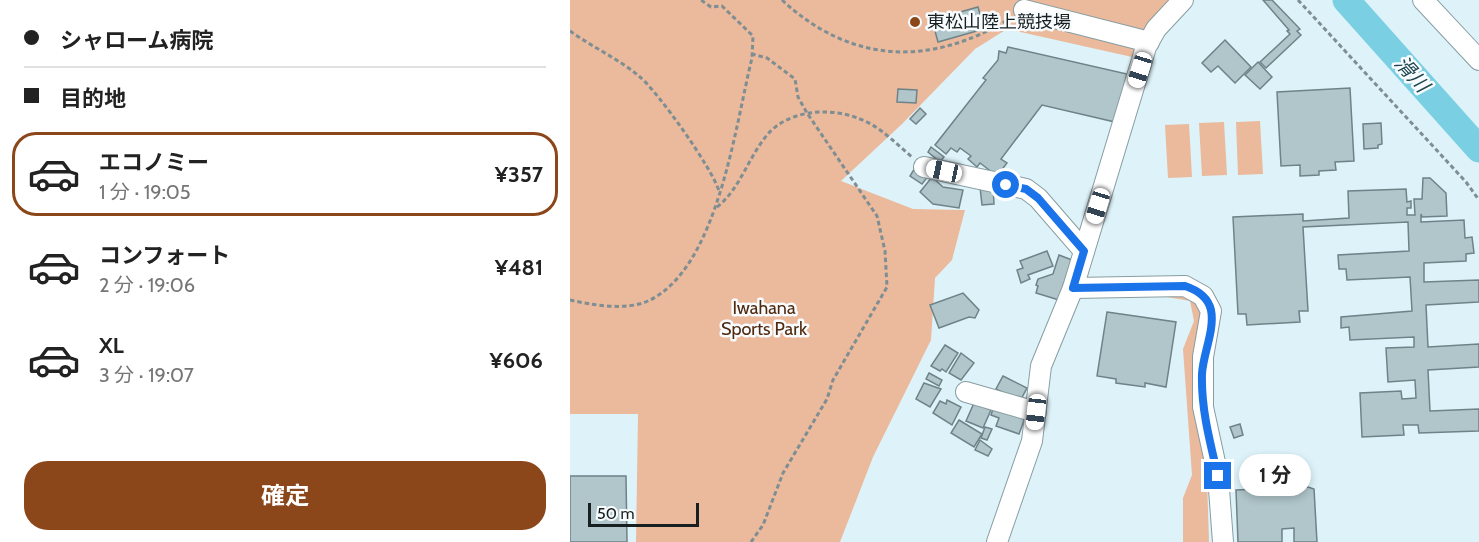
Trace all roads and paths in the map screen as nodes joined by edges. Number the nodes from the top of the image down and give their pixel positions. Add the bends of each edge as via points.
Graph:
1 (701, 0) edge
2 (782, 0) edge
3 (1183, 0) edge
4 (1298, 0) edge
5 (1423, 0) edge
6 (1024, 10) joint
7 (570, 31) edge
8 (1149, 42) junction
9 (752, 54) junction
10 (1479, 60) edge
11 (807, 113) junction
12 (924, 167) joint
13 (720, 192) junction
14 (1479, 200) edge
15 (716, 208) junction
16 (1084, 251) junction
17 (1073, 288) junction
18 (570, 300) edge
19 (966, 392) dead end
20 (1036, 412) junction
21 (751, 542) edge
22 (997, 542) edge
23 (1223, 542) edge

1 - 9 path via 711,7 722,6 741,22 753,36
2 - 6 path via 833,36 864,48 895,53 932,51 952,45 993,29
3 - 8 street
4 - 14 path
5 - 10 street
6 - 8 street via 1117,26
7 - 13 path via 641,77 694,148
8 - 16 street
9 - 11 path via 767,58 795,79 798,97
9 - 13 path
11 - 12 path via 860,118
11 - 15 path via 774,127 728,198
11 - 21 path via 876,216 885,251 887,287 783,473 763,525
12 - 16 street via 1026,189
13 - 15 path
15 - 18 path via 710,226 685,266 668,287 646,302 598,305
16 - 17 street
17 - 20 street via 1041,366
17 - 23 street via 1185,286 1208,302 1212,319 1203,357 1203,407 1218,476
19 - 20 street
20 - 22 street via 1032,441

